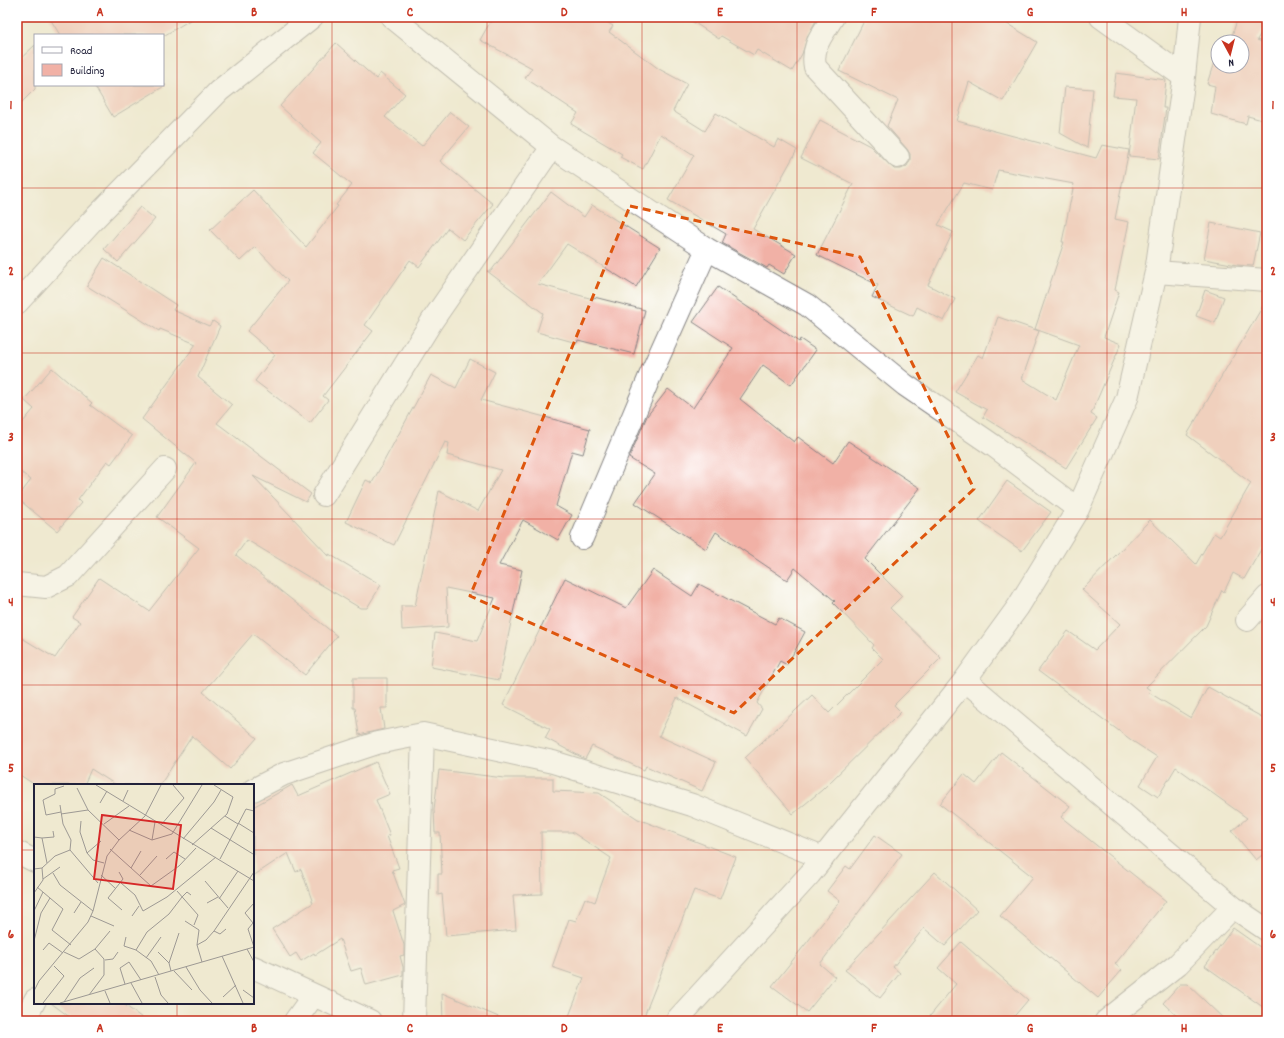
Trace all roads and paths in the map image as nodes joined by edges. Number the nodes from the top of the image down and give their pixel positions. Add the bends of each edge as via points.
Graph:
1 (312, 17) edge
2 (392, 17) edge
3 (833, 17) edge
4 (1101, 17) edge
5 (1190, 17) edge
6 (1184, 77) junction
7 (552, 147) junction
8 (898, 157) dead end
9 (707, 249) junction
10 (1156, 272) junction
11 (1267, 280) edge
12 (17, 303) edge
13 (165, 469) dead end
14 (324, 494) dead end
15 (1078, 509) junction
16 (582, 538) dead end
17 (17, 584) edge
18 (1267, 597) edge
19 (1247, 620) dead end
20 (965, 680) junction
21 (423, 734) junction
22 (254, 789) edge
23 (17, 852) edge
24 (823, 858) junction
25 (34, 860) edge
26 (1233, 907) junction
27 (1267, 930) edge
28 (254, 967) edge
29 (313, 996) junction
30 (34, 1002) edge
31 (24, 1021) edge
32 (295, 1021) edge
33 (370, 1021) edge
34 (414, 1021) edge
35 (676, 1021) edge
36 (1106, 1021) edge

1 - 12 street via 220,91 92,221
2 - 7 street
3 - 8 street via 816,46 813,56 815,67
4 - 6 street
5 - 6 street
6 - 10 street
7 - 9 street
7 - 14 street via 432,321
9 - 15 street via 807,305 905,385 994,446
9 - 16 street
10 - 11 street
10 - 15 street via 1127,398
13 - 17 street via 68,576 46,587
15 - 20 street via 1018,607
18 - 19 street
20 - 24 street
20 - 26 street
21 - 22 street via 377,743 284,774
21 - 24 street via 553,762 692,805
21 - 34 street
23 - 25 street
24 - 35 street
26 - 27 street
26 - 36 street via 1178,964
28 - 29 street
29 - 32 street
29 - 33 street
30 - 31 street

